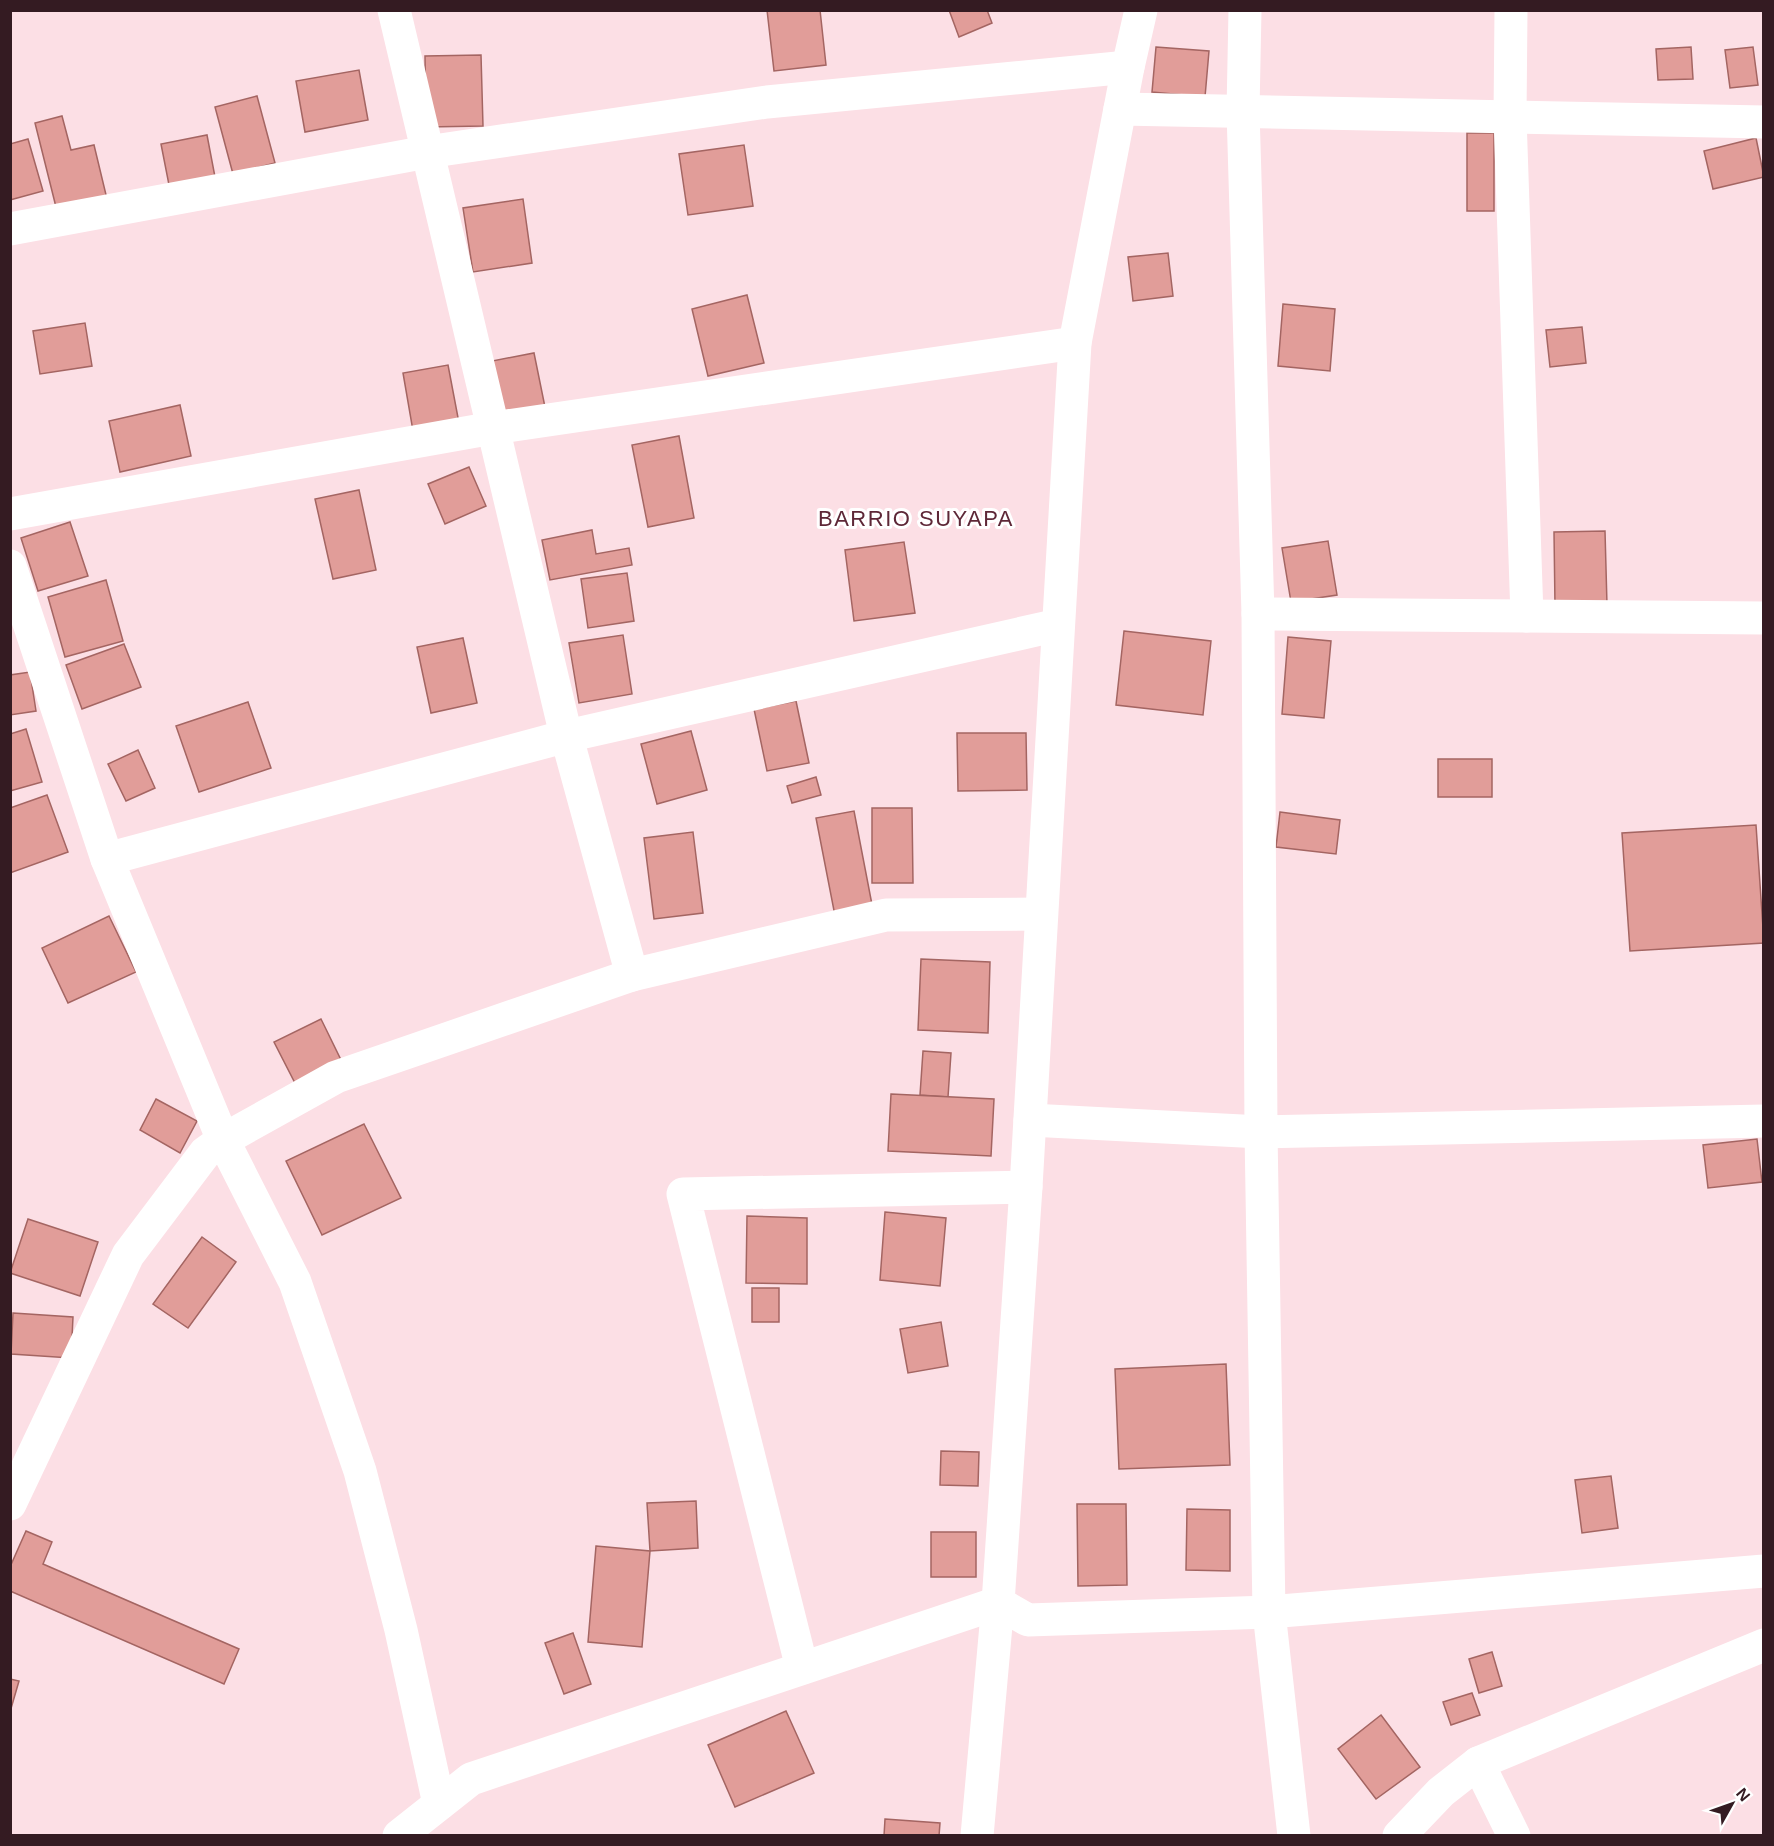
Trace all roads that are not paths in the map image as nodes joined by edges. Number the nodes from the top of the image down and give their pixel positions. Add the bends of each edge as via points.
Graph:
1 (394, 10) edge
2 (1141, 10) edge
3 (1245, 10) edge
4 (1511, 10) edge
5 (1128, 67) junction
6 (1120, 109) junction
7 (1243, 111) junction
8 (1510, 117) junction
9 (1764, 122) edge
10 (427, 152) junction
11 (10, 229) edge
12 (1075, 343) junction
13 (493, 429) junction
14 (10, 514) edge
15 (10, 567) edge
16 (1258, 614) junction
17 (1527, 616) junction
18 (1764, 618) edge
19 (1058, 625) junction
20 (567, 736) junction
21 (107, 859) junction
22 (1041, 914) junction
23 (632, 975) junction
24 (1030, 1120) junction
25 (1764, 1121) edge
26 (1260, 1132) junction
27 (223, 1140) junction
28 (1026, 1187) junction
29 (10, 1504) edge
30 (1764, 1571) edge
31 (998, 1603) junction
32 (1269, 1612) junction
33 (1764, 1645) edge
34 (802, 1668) junction
35 (1478, 1763) junction
36 (439, 1804) junction
37 (399, 1836) edge
38 (977, 1836) edge
39 (1294, 1836) edge
40 (1399, 1836) edge
41 (1514, 1836) edge

1 - 10 street
2 - 5 street
3 - 7 street
4 - 8 street
5 - 6 street
5 - 10 street via 767,102
6 - 7 street
6 - 12 street
7 - 8 street
7 - 16 street
8 - 9 street
8 - 17 street
10 - 11 street
10 - 13 street
12 - 13 street
12 - 19 street
13 - 14 street
13 - 20 street
15 - 21 street
16 - 17 street
16 - 26 street
17 - 18 street
19 - 20 street
19 - 22 street
20 - 21 street
20 - 23 street
21 - 27 street
22 - 23 street via 886,915
22 - 24 street
23 - 27 street via 336,1077
24 - 26 street
24 - 28 street
25 - 26 street
26 - 32 street
27 - 29 street via 205,1153 128,1255
27 - 36 street via 295,1282 360,1471
28 - 31 street
28 - 34 street via 683,1194
30 - 32 street
31 - 32 street via 1028,1620
31 - 34 street
31 - 38 street
32 - 39 street
33 - 35 street
34 - 36 street via 471,1779
35 - 40 street via 1441,1792
35 - 41 street
36 - 37 street

